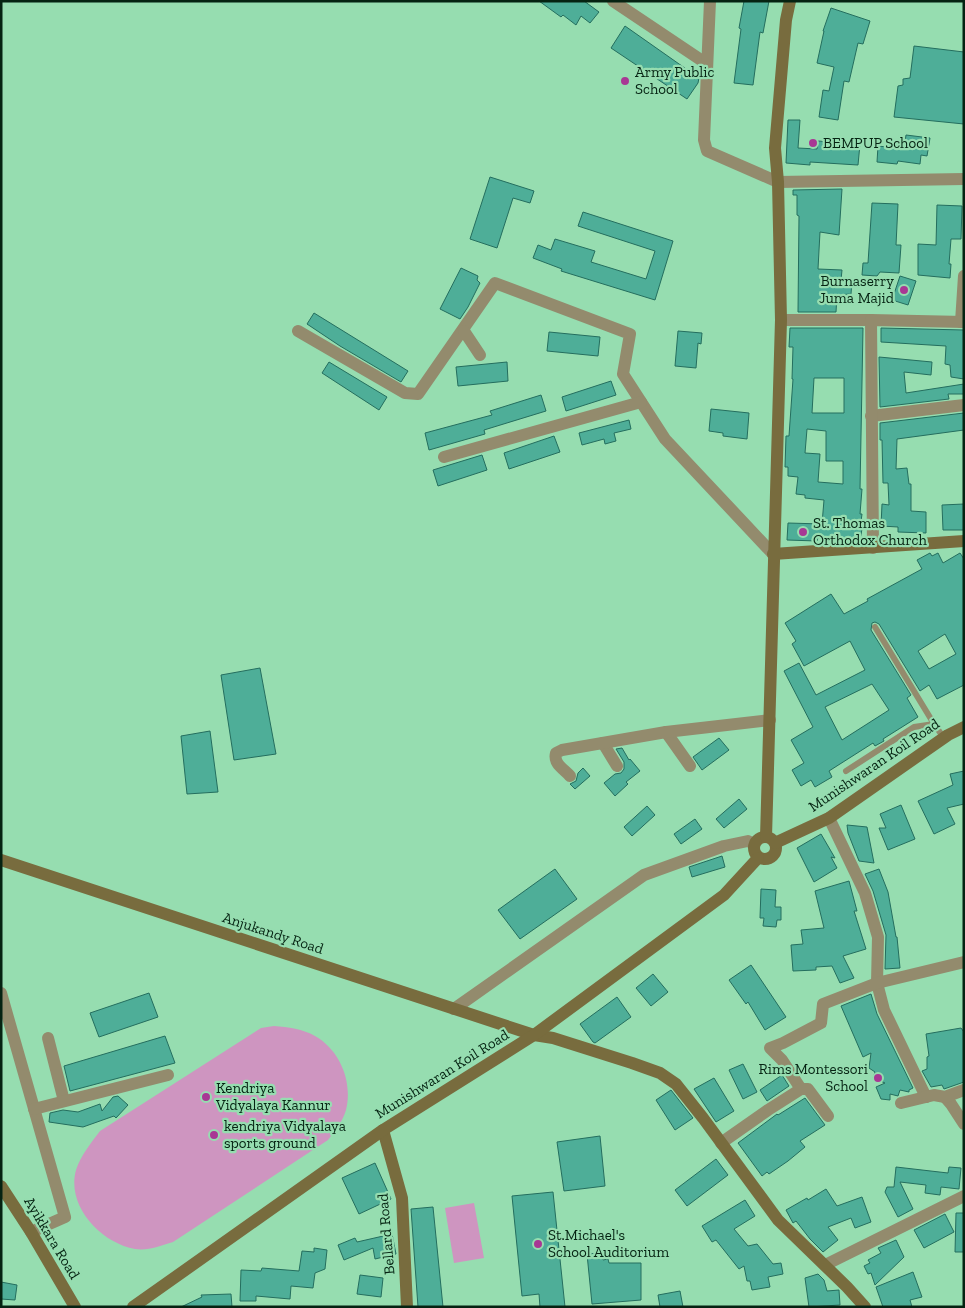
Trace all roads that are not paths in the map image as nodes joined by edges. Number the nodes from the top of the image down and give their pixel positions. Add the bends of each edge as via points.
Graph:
1 (612, 1) edge
2 (710, 1) edge
3 (790, 1) edge
4 (707, 64) junction
5 (964, 178) edge
6 (778, 182) junction
7 (964, 276) edge
8 (781, 320) junction
9 (870, 320) junction
10 (963, 322) edge
11 (298, 331) dead end
12 (464, 331) junction
13 (480, 354) dead end
14 (641, 402) junction
15 (964, 405) edge
16 (871, 416) junction
17 (444, 457) dead end
18 (964, 541) edge
19 (873, 548) junction
20 (773, 554) junction
21 (875, 626) dead end
22 (770, 720) junction
23 (934, 724) junction
24 (964, 726) edge
25 (666, 732) junction
26 (944, 738) junction
27 (602, 743) junction
28 (617, 766) dead end
29 (690, 766) dead end
30 (846, 771) dead end
31 (570, 776) dead end
32 (829, 818) junction
33 (771, 840) junction
34 (754, 844) junction
35 (758, 858) junction
36 (1, 860) edge
37 (964, 962) edge
38 (877, 983) junction
39 (1, 993) edge
40 (454, 1009) junction
41 (534, 1035) junction
42 (48, 1038) dead end
43 (168, 1075) dead end
44 (801, 1089) junction
45 (964, 1090) edge
46 (926, 1097) junction
47 (945, 1097) junction
48 (64, 1101) junction
49 (901, 1103) dead end
50 (34, 1109) junction
51 (828, 1116) dead end
52 (964, 1123) edge
53 (383, 1130) junction
54 (721, 1143) junction
55 (1, 1186) edge
56 (964, 1196) edge
57 (31, 1232) junction
58 (825, 1265) junction
59 (75, 1307) edge
60 (132, 1307) edge
61 (407, 1307) edge
62 (865, 1307) edge

1 - 4 street
2 - 4 street
3 - 6 street via 775,148
4 - 6 street via 704,140 707,151
5 - 6 street
6 - 8 street
7 - 10 street
8 - 9 street
8 - 20 street
9 - 10 street
9 - 16 street
11 - 12 street via 405,393 418,394
12 - 13 street
12 - 14 street via 495,284 630,334 623,374
14 - 17 street
14 - 20 street via 665,439
15 - 16 street
16 - 19 street
18 - 19 street
19 - 20 street
20 - 22 street
21 - 23 lane
22 - 25 street
22 - 33 street
23 - 26 lane
23 - 30 lane via 914,727
24 - 26 street, Munishwaran Koil Road
25 - 27 street
25 - 29 street
26 - 32 street, Munishwaran Koil Road
27 - 28 street
27 - 31 street via 556,754 556,763
32 - 33 street, Munishwaran Koil Road
32 - 38 street via 865,893 878,937
33 - 34 street via 759,839
33 - 35 street via 776,851 772,857
34 - 35 street
34 - 40 street via 748,841 724,846 644,875
35 - 41 street, Munishwaran Koil Road via 724,895
36 - 40 street, Anjukandy Road
37 - 38 street
38 - 44 street via 823,1004 821,1023 770,1048
38 - 46 street via 884,1010
39 - 50 street
40 - 41 street, Anjukandy Road
41 - 53 street, Munishwaran Koil Road
41 - 54 street, Anjukandy Road via 554,1038 668,1077
42 - 48 street
43 - 48 street
44 - 51 street via 808,1089
44 - 54 street
45 - 47 street
46 - 47 street via 934,1094
46 - 49 street
47 - 52 street
48 - 50 street
50 - 57 street via 65,1217
53 - 60 street, Munishwaran Koil Road
53 - 61 street, Bellard Road via 402,1198
54 - 58 street, Anjukandy Road via 778,1220
55 - 57 street, Ayikkara Road
56 - 58 street
57 - 59 street, Ayikkara Road
58 - 62 street, Anjukandy Road

